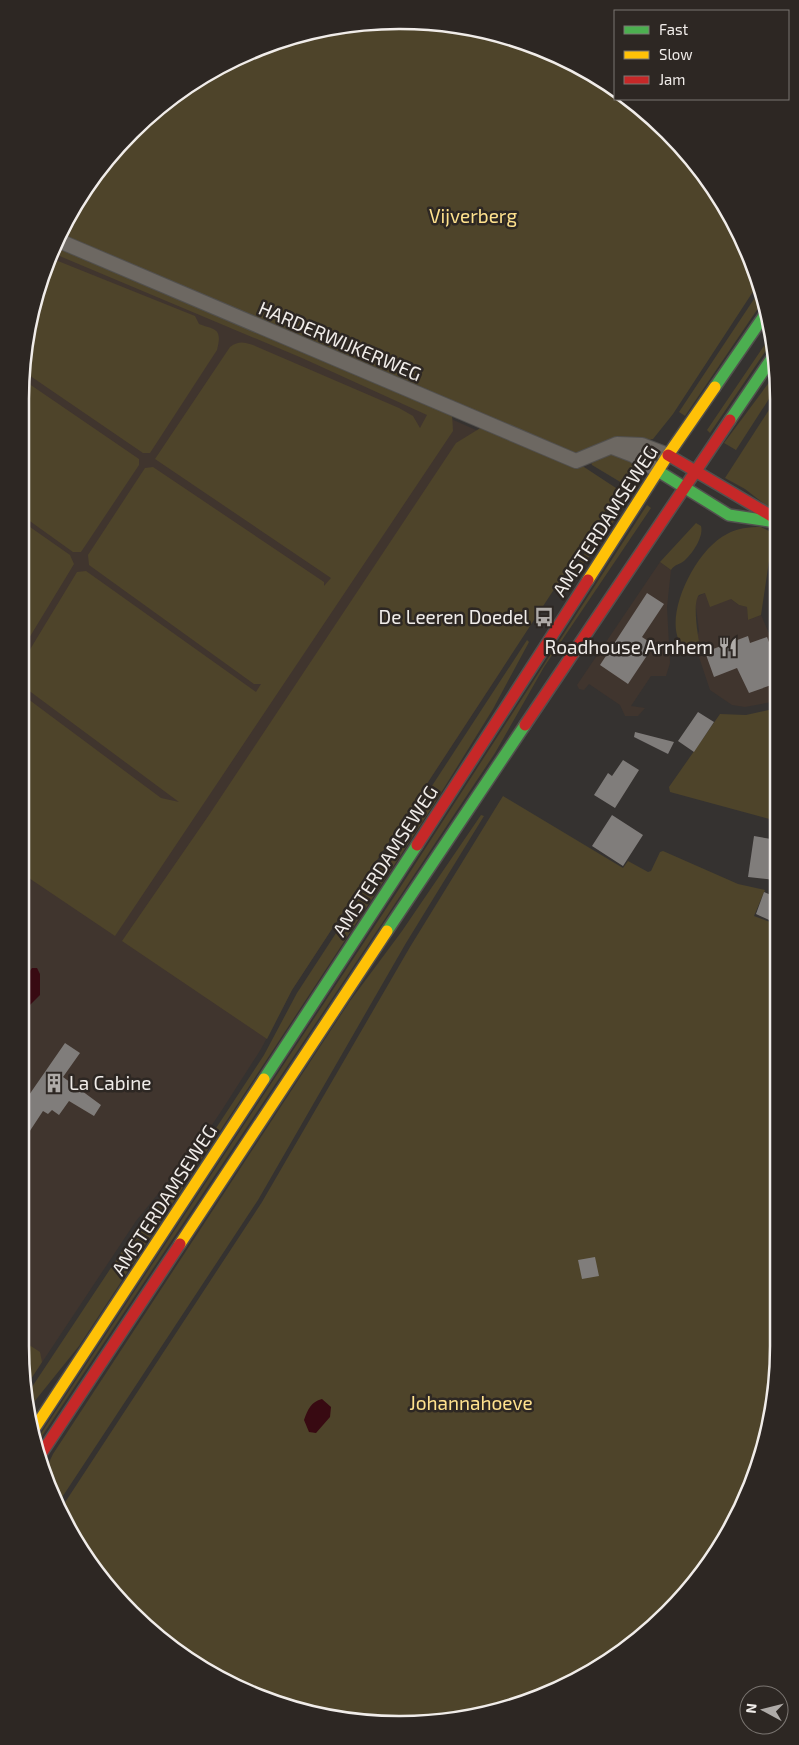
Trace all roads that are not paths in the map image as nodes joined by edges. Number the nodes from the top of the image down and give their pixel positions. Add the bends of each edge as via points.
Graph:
1 (64, 243) edge
2 (761, 320) edge
3 (768, 364) edge
4 (609, 446) junction
5 (668, 455) junction
6 (696, 470) junction
7 (658, 471) junction
8 (684, 488) junction
9 (770, 516) edge
10 (770, 519) edge
11 (37, 1424) edge
12 (43, 1449) edge

1 - 4 street, HARDERWIJKERWEG via 562,456 583,460
2 - 5 main road, AMSTERDAMSEWEG
3 - 6 main road, AMSTERDAMSEWEG
4 - 5 street, HARDERWIJKERWEG via 636,444
4 - 7 street via 633,454
5 - 6 main road
5 - 7 main road, AMSTERDAMSEWEG
6 - 8 main road, AMSTERDAMSEWEG
6 - 9 main road
7 - 8 main road
7 - 11 main road, AMSTERDAMSEWEG
8 - 10 main road via 729,515
8 - 12 main road, AMSTERDAMSEWEG

